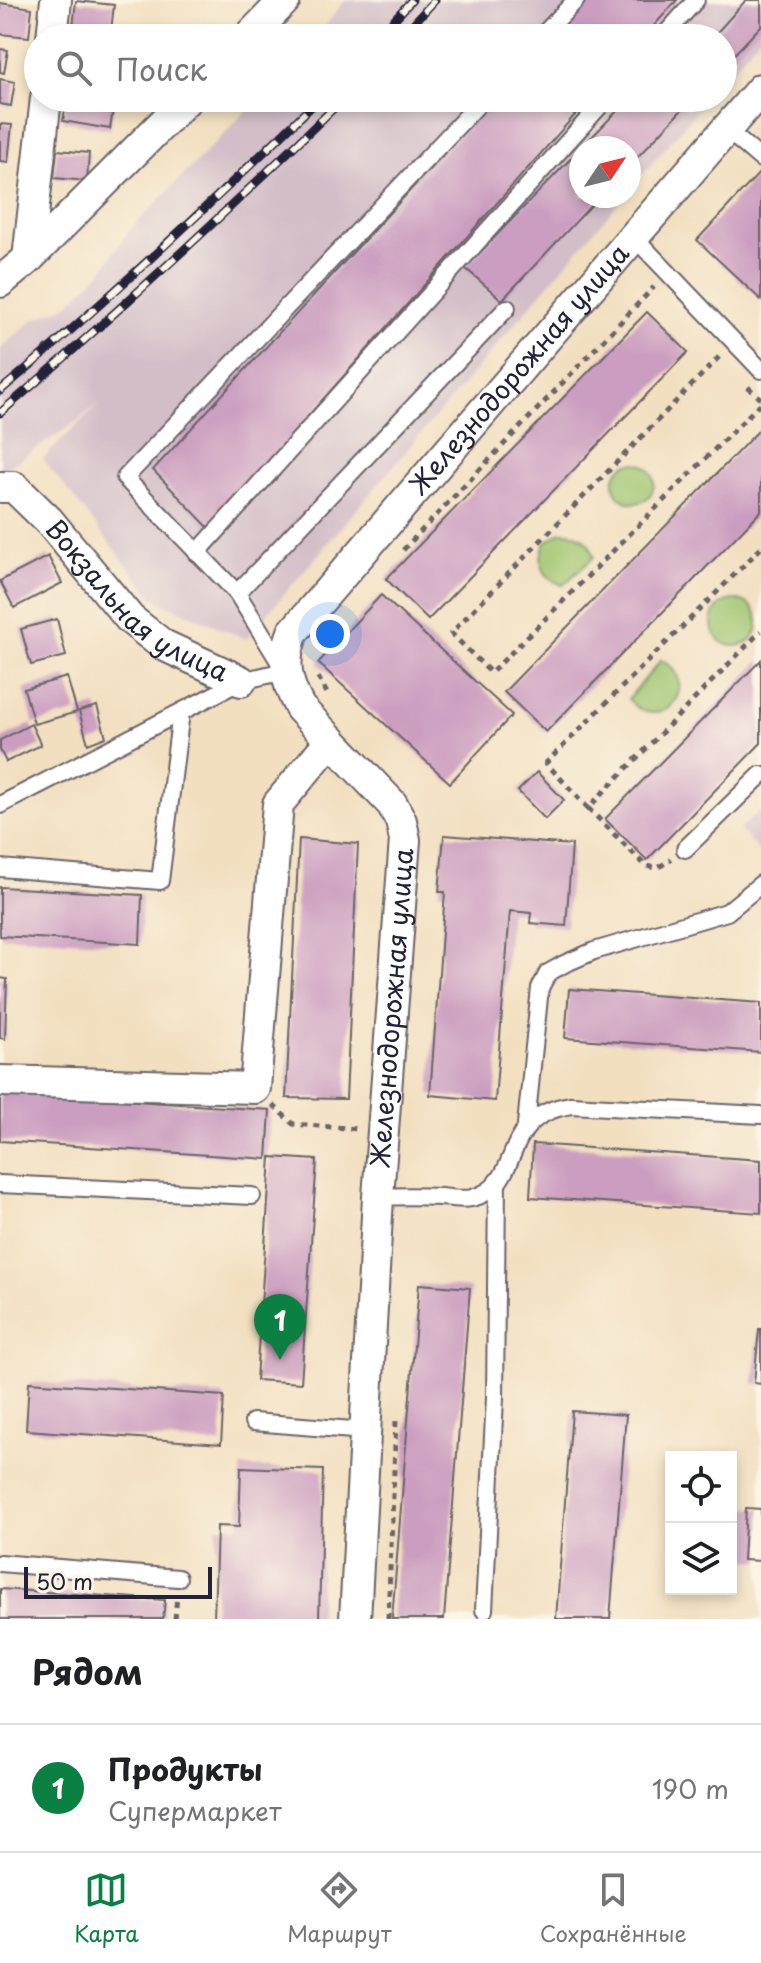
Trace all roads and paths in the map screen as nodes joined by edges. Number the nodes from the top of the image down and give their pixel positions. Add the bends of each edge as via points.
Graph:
1 (56, 0) edge
2 (285, 0) edge
3 (576, 0) edge
4 (696, 0) edge
5 (53, 24) edge
6 (262, 24) edge
7 (553, 24) edge
8 (675, 24) edge
9 (761, 89) edge
10 (44, 112) edge
11 (174, 112) edge
12 (471, 112) edge
13 (594, 112) edge
14 (727, 130) junction
15 (761, 159) edge
16 (634, 237) junction
17 (28, 259) junction
18 (0, 282) edge
19 (654, 287) dead end
20 (507, 308) dead end
21 (719, 357) dead end
22 (761, 370) edge
23 (761, 403) edge
24 (0, 487) edge
25 (761, 548) edge
26 (401, 552) dead end
27 (197, 553) junction
28 (237, 593) junction
29 (761, 631) edge
30 (285, 671) junction
31 (315, 671) dead end
32 (241, 681) junction
33 (334, 705) dead end
34 (181, 712) junction
35 (331, 740) junction
36 (761, 775) edge
37 (0, 805) edge
38 (588, 808) junction
39 (685, 849) joint
40 (0, 868) edge
41 (761, 884) edge
42 (0, 1081) edge
43 (255, 1088) junction
44 (761, 1115) edge
45 (526, 1125) junction
46 (384, 1131) junction
47 (497, 1181) junction
48 (0, 1184) edge
49 (252, 1196) dead end
50 (378, 1197) junction
51 (253, 1422) dead end
52 (365, 1431) junction
53 (0, 1563) edge
54 (178, 1578) dead end
55 (484, 1610) dead end
56 (355, 1619) edge

1 - 5 street
2 - 6 street
3 - 7 lane
4 - 8 lane
9 - 14 street, Железнодорожная улица
10 - 17 street
11 - 17 street
12 - 27 lane via 125,478
13 - 27 lane
14 - 15 lane
14 - 16 street, Железнодорожная улица
16 - 22 lane
16 - 30 street, Железнодорожная улица via 293,632
17 - 18 street
19 - 26 path
20 - 28 lane
21 - 23 path via 451,633 491,673
24 - 32 street, Вокзальная улица via 14,487 34,507 130,619 163,645
25 - 38 path via 546,763
27 - 28 lane
28 - 30 lane
29 - 38 path
30 - 32 lane
30 - 35 street, Железнодорожная улица via 300,708
31 - 33 path
32 - 34 lane
34 - 37 lane
34 - 40 lane via 160,881
35 - 43 street via 278,804
35 - 46 street, Железнодорожная улица via 392,804 405,840
36 - 39 lane
38 - 39 path via 646,866 658,868
41 - 45 lane via 727,912 594,951 548,973 540,988
42 - 43 street
43 - 46 path via 293,1124
44 - 45 lane via 571,1105 554,1107
45 - 47 lane
46 - 50 street, Железнодорожная улица
47 - 50 lane via 471,1198
47 - 55 lane via 495,1398
48 - 49 lane
50 - 52 street, Железнодорожная улица
51 - 52 lane
52 - 56 street, Железнодорожная улица
53 - 54 lane

